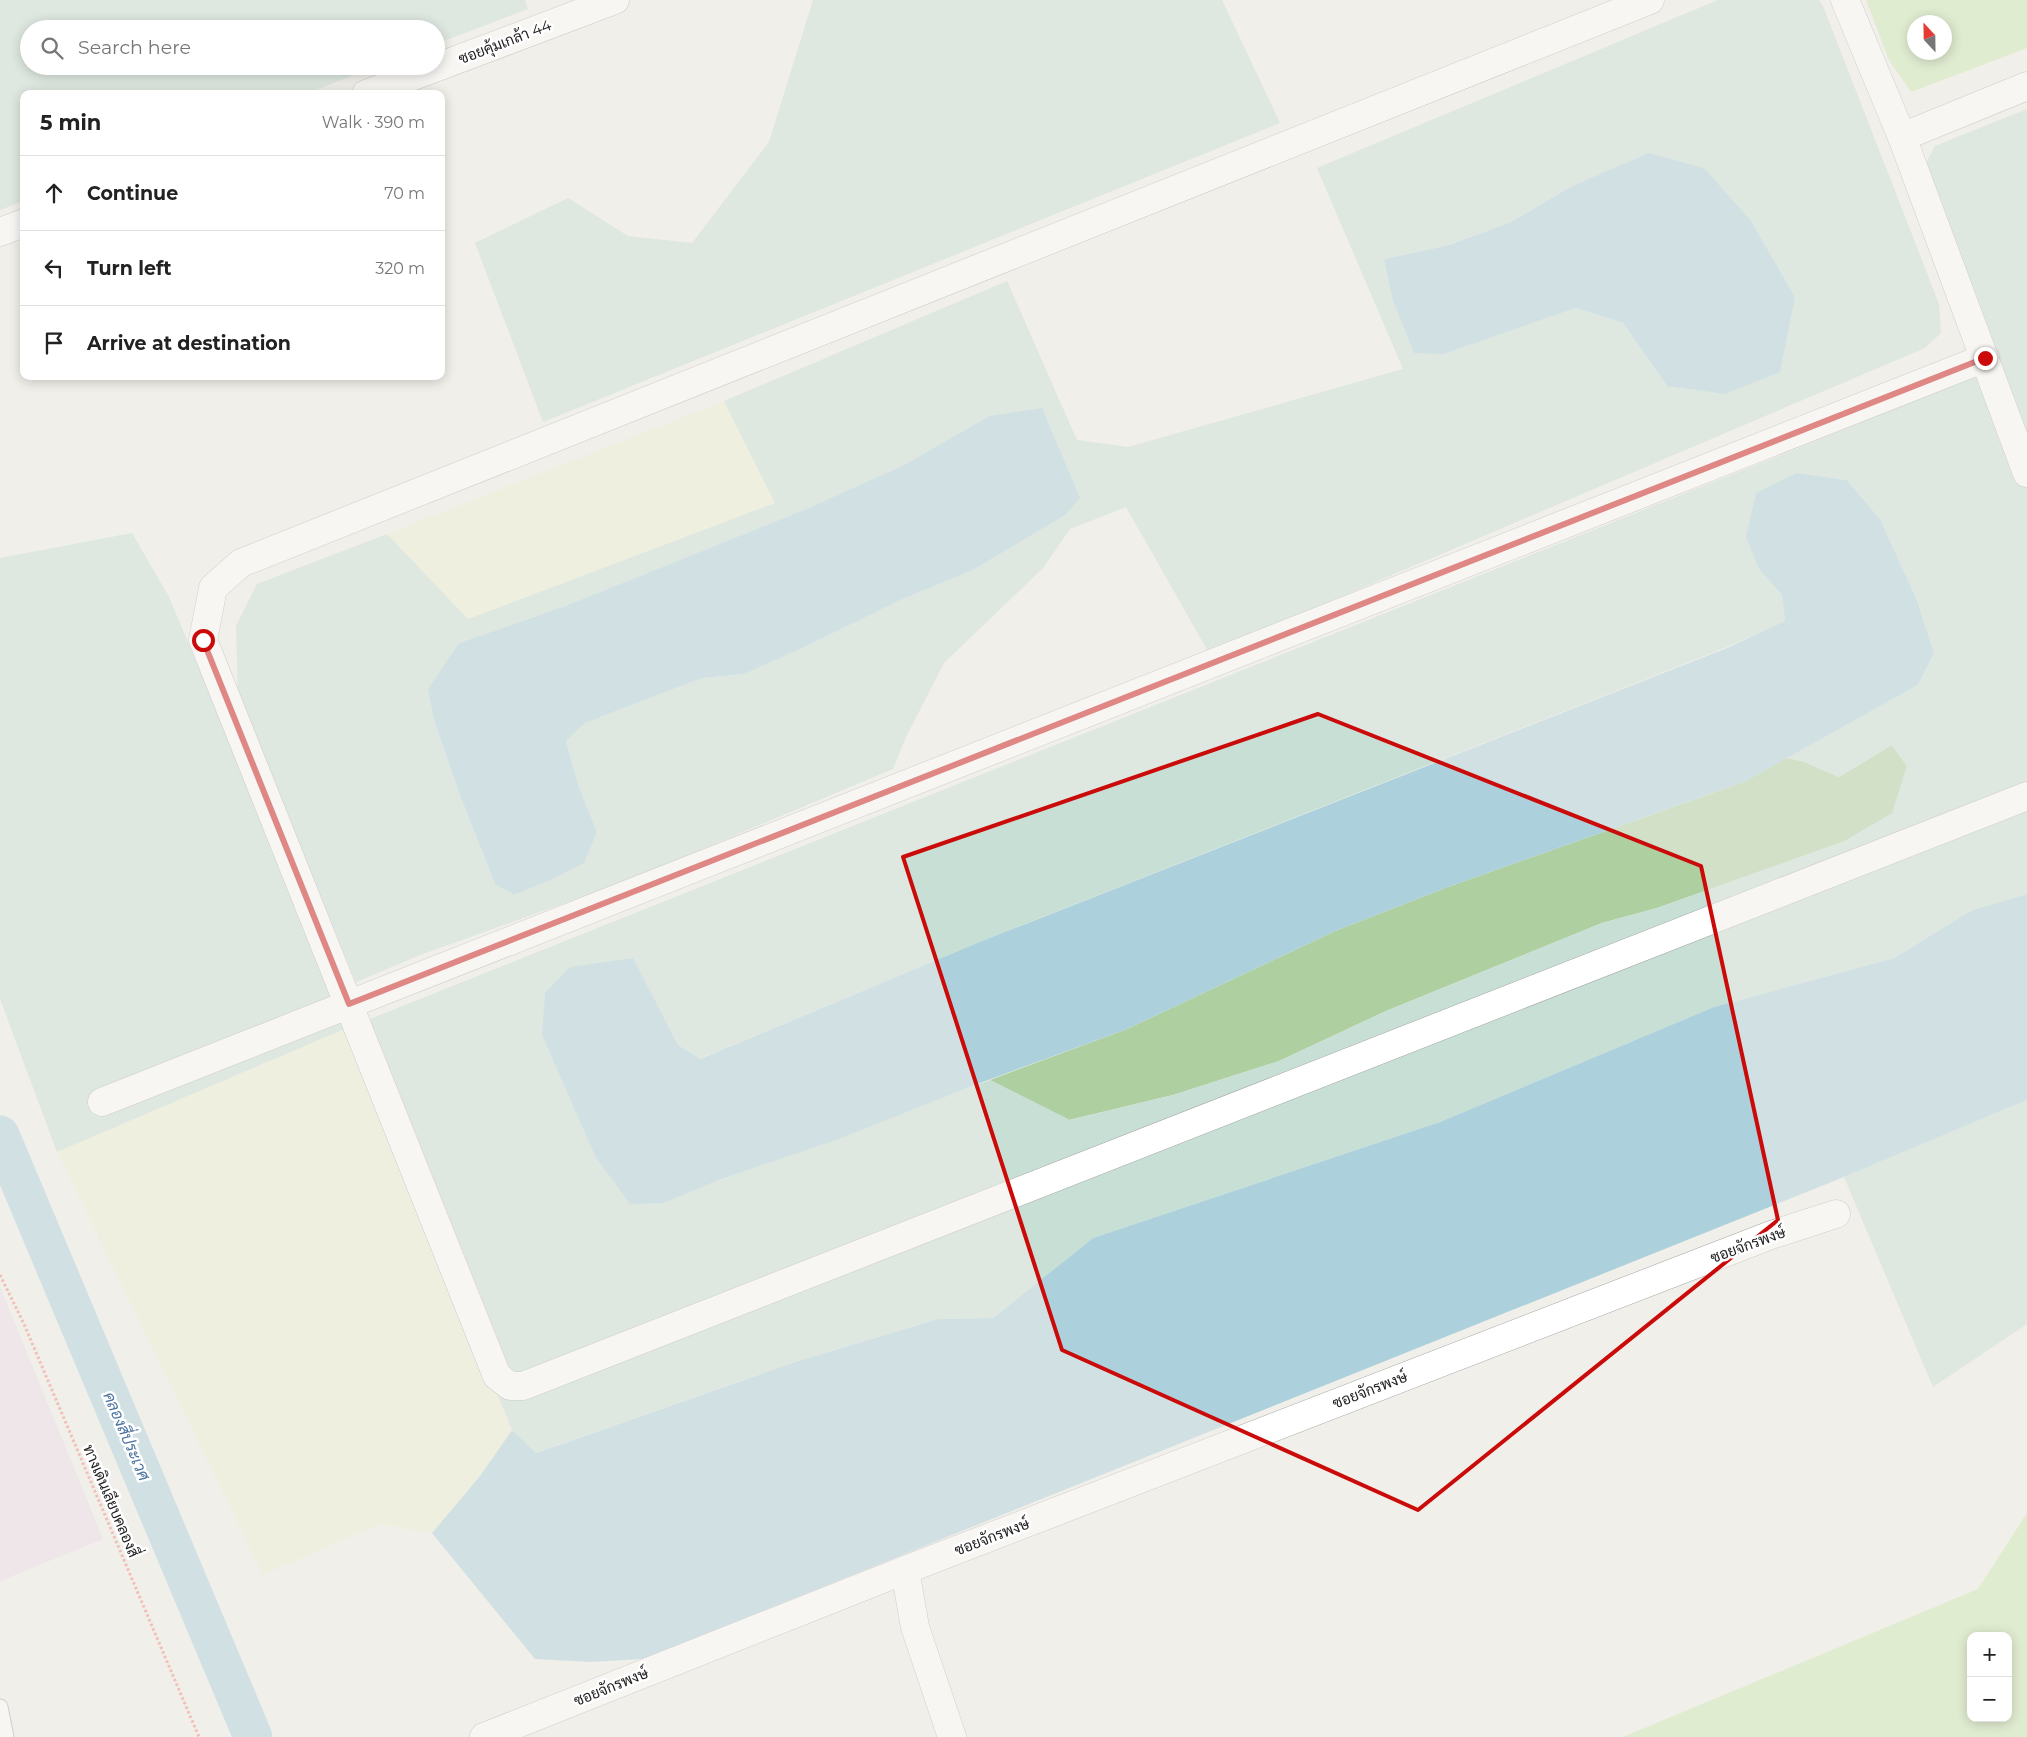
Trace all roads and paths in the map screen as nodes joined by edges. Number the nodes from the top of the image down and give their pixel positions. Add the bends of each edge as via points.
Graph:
1 (615, 0) edge
2 (1650, 0) edge
3 (1845, 0) edge
4 (445, 64) edge
5 (416, 75) edge
6 (2027, 86) edge
7 (377, 90) edge
8 (1902, 136) junction
9 (20, 224) edge
10 (0, 232) edge
11 (1985, 358) junction
12 (2027, 472) edge
13 (2027, 796) edge
14 (349, 1004) junction
15 (102, 1102) dead end
16 (1836, 1214) dead end
17 (0, 1275) edge
18 (905, 1570) junction
19 (0, 1707) edge
20 (6, 1737) edge
21 (199, 1737) edge
22 (484, 1737) edge
23 (952, 1737) edge

1 - 4 street, ซอยคุ้มเกล้า 44
2 - 14 street via 241,563 213,588 203,640
3 - 8 street
5 - 7 street, ซอยคุ้มเกล้า 44
6 - 8 street
8 - 11 street
9 - 10 street
11 - 12 street
11 - 14 street
13 - 14 street via 523,1386 510,1386 497,1376
14 - 15 street
16 - 18 street, ซอยจักรพงษ์ via 1771,1235
17 - 21 path, ทางเดินเลียบคลองสี่ via 24,1324
18 - 22 street, ซอยจักรพงษ์
18 - 23 street via 915,1627
19 - 20 lane

